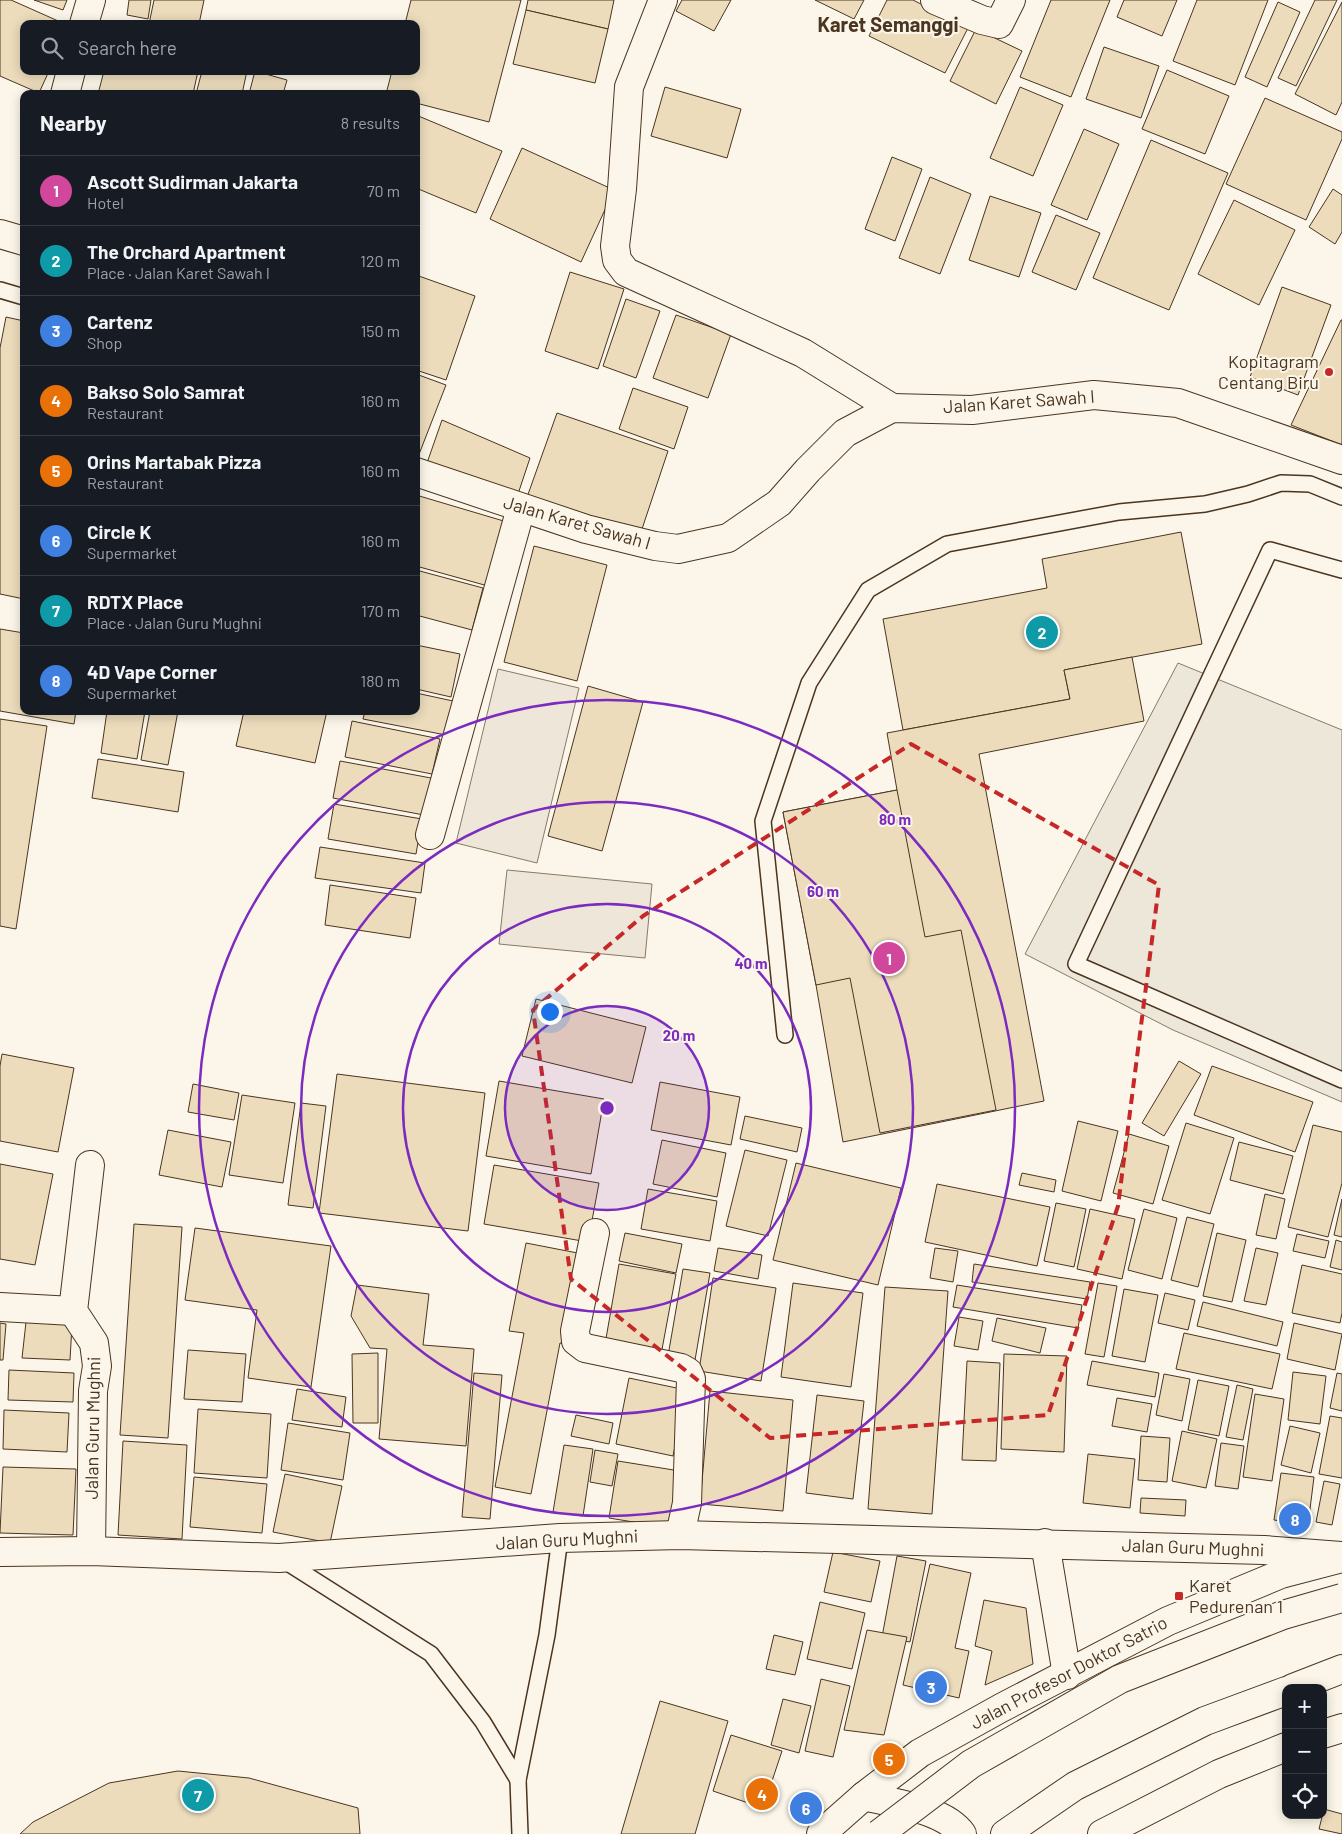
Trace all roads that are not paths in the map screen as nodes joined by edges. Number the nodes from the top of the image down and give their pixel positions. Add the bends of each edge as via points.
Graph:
1 (91, 0) edge
2 (663, 0) edge
3 (935, 0) edge
4 (1011, 0) edge
5 (85, 20) edge
6 (70, 75) edge
7 (66, 90) edge
8 (0, 290) edge
9 (20, 296) edge
10 (892, 408) junction
11 (1342, 460) edge
12 (420, 473) edge
13 (1342, 497) edge
14 (521, 508) junction
15 (1342, 570) edge
16 (430, 835) dead end
17 (785, 1036) dead end
18 (1342, 1080) edge
19 (90, 1165) dead end
20 (595, 1233) dead end
21 (0, 1307) edge
22 (73, 1311) junction
23 (680, 1535) junction
24 (560, 1538) junction
25 (1045, 1543) junction
26 (91, 1551) junction
27 (0, 1552) edge
28 (1342, 1557) edge
29 (279, 1558) junction
30 (1342, 1598) edge
31 (1342, 1669) edge
32 (1067, 1675) junction
33 (1303, 1684) edge
34 (1282, 1692) edge
35 (1342, 1728) edge
36 (1327, 1733) edge
37 (1282, 1749) edge
38 (518, 1780) junction
39 (864, 1796) junction
40 (520, 1834) edge
41 (821, 1834) edge
42 (878, 1834) edge
43 (962, 1834) edge
44 (1005, 1834) edge
45 (1102, 1834) edge

1 - 5 street
2 - 10 street via 629,87 615,246 617,260 626,272 803,352
3 - 4 street via 999,24
6 - 7 street
8 - 9 lane
10 - 11 street, Jalan Karet Sawah I via 972,410 1094,395 1178,403
10 - 14 street, Jalan Karet Sawah I via 845,433 779,503 728,538 678,549 655,546
12 - 14 street, Jalan Karet Sawah I
13 - 17 lane via 1310,484 1280,483 1205,504 1119,512 947,544 868,590 809,683 763,821
14 - 16 street
15 - 18 lane via 1270,550 1076,964
19 - 22 street
20 - 23 street via 575,1331 576,1341 585,1348 681,1368 691,1379 687,1503
21 - 22 street
22 - 26 street, Jalan Guru Mughni via 94,1343 97,1366 93,1391
23 - 24 street, Jalan Guru Mughni
23 - 25 street, Jalan Guru Mughni
24 - 29 street, Jalan Guru Mughni
24 - 38 lane via 547,1635
25 - 28 street, Jalan Guru Mughni via 1264,1550
25 - 32 street
26 - 27 street, Jalan Guru Mughni
26 - 29 street, Jalan Guru Mughni
28 - 32 street, Jalan Profesor Doktor Satrio via 1281,1574 1168,1621
29 - 38 lane via 431,1654 482,1722
30 - 42 street, bridge via 1282,1615 1120,1679 971,1764
31 - 33 street
32 - 39 street, Jalan Profesor Doktor Satrio via 920,1753
34 - 44 street via 1206,1721 1075,1786
35 - 36 street
37 - 45 street via 1220,1774
38 - 40 lane
39 - 41 street, Jalan Profesor Doktor Satrio
39 - 43 street via 936,1814

